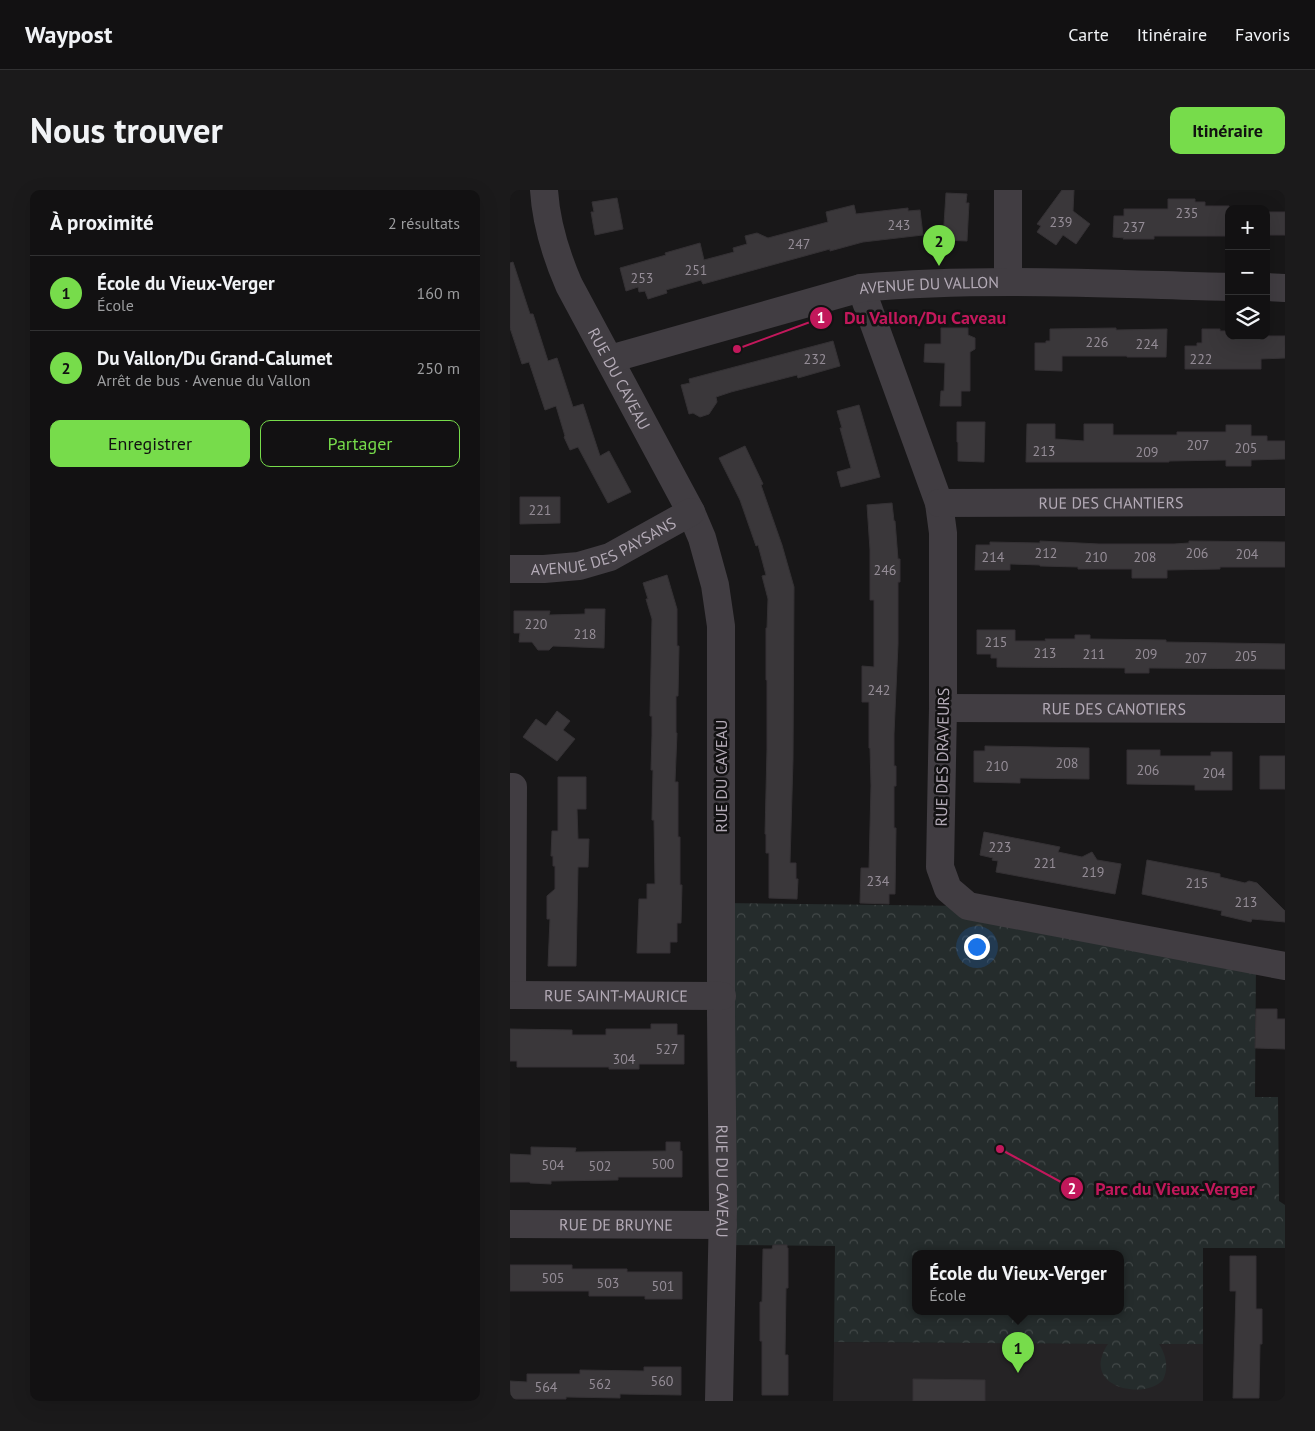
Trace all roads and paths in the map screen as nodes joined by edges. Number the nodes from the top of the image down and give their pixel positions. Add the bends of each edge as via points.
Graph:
1 (544, 190) edge
2 (1008, 190) edge
3 (1008, 282) junction
4 (1225, 287) edge
5 (1270, 287) edge
6 (861, 288) junction
7 (1285, 288) edge
8 (610, 360) junction
9 (939, 502) junction
10 (1285, 502) edge
11 (692, 512) junction
12 (510, 569) edge
13 (943, 708) junction
14 (1285, 709) edge
15 (510, 787) edge
16 (1285, 966) edge
17 (511, 995) edge
18 (722, 996) junction
19 (510, 1224) edge
20 (723, 1225) junction
21 (719, 1401) edge

1 - 8 street, RUE DU CAVEAU via 557,258
2 - 3 street
3 - 4 street, AVENUE DU VALLON
3 - 6 street, AVENUE DU VALLON
5 - 7 street
6 - 8 street, AVENUE DU VALLON
6 - 9 street, RUE DES DRAVEURS
8 - 11 street, RUE DU CAVEAU
9 - 10 street, RUE DES CHANTIERS
9 - 13 street, RUE DES DRAVEURS via 943,533
11 - 12 street, AVENUE DES PAYSANS via 610,557 579,566
11 - 18 street, RUE DU CAVEAU via 715,585 721,626
13 - 14 street, RUE DES CANOTIERS
13 - 16 street, RUE DES DRAVEURS via 940,867 948,889 968,906
15 - 17 street via 513,787
17 - 18 street, RUE SAINT-MAURICE
18 - 20 street, RUE DU CAVEAU
19 - 20 street, RUE DE BRUYNE
20 - 21 street, RUE DU CAVEAU

